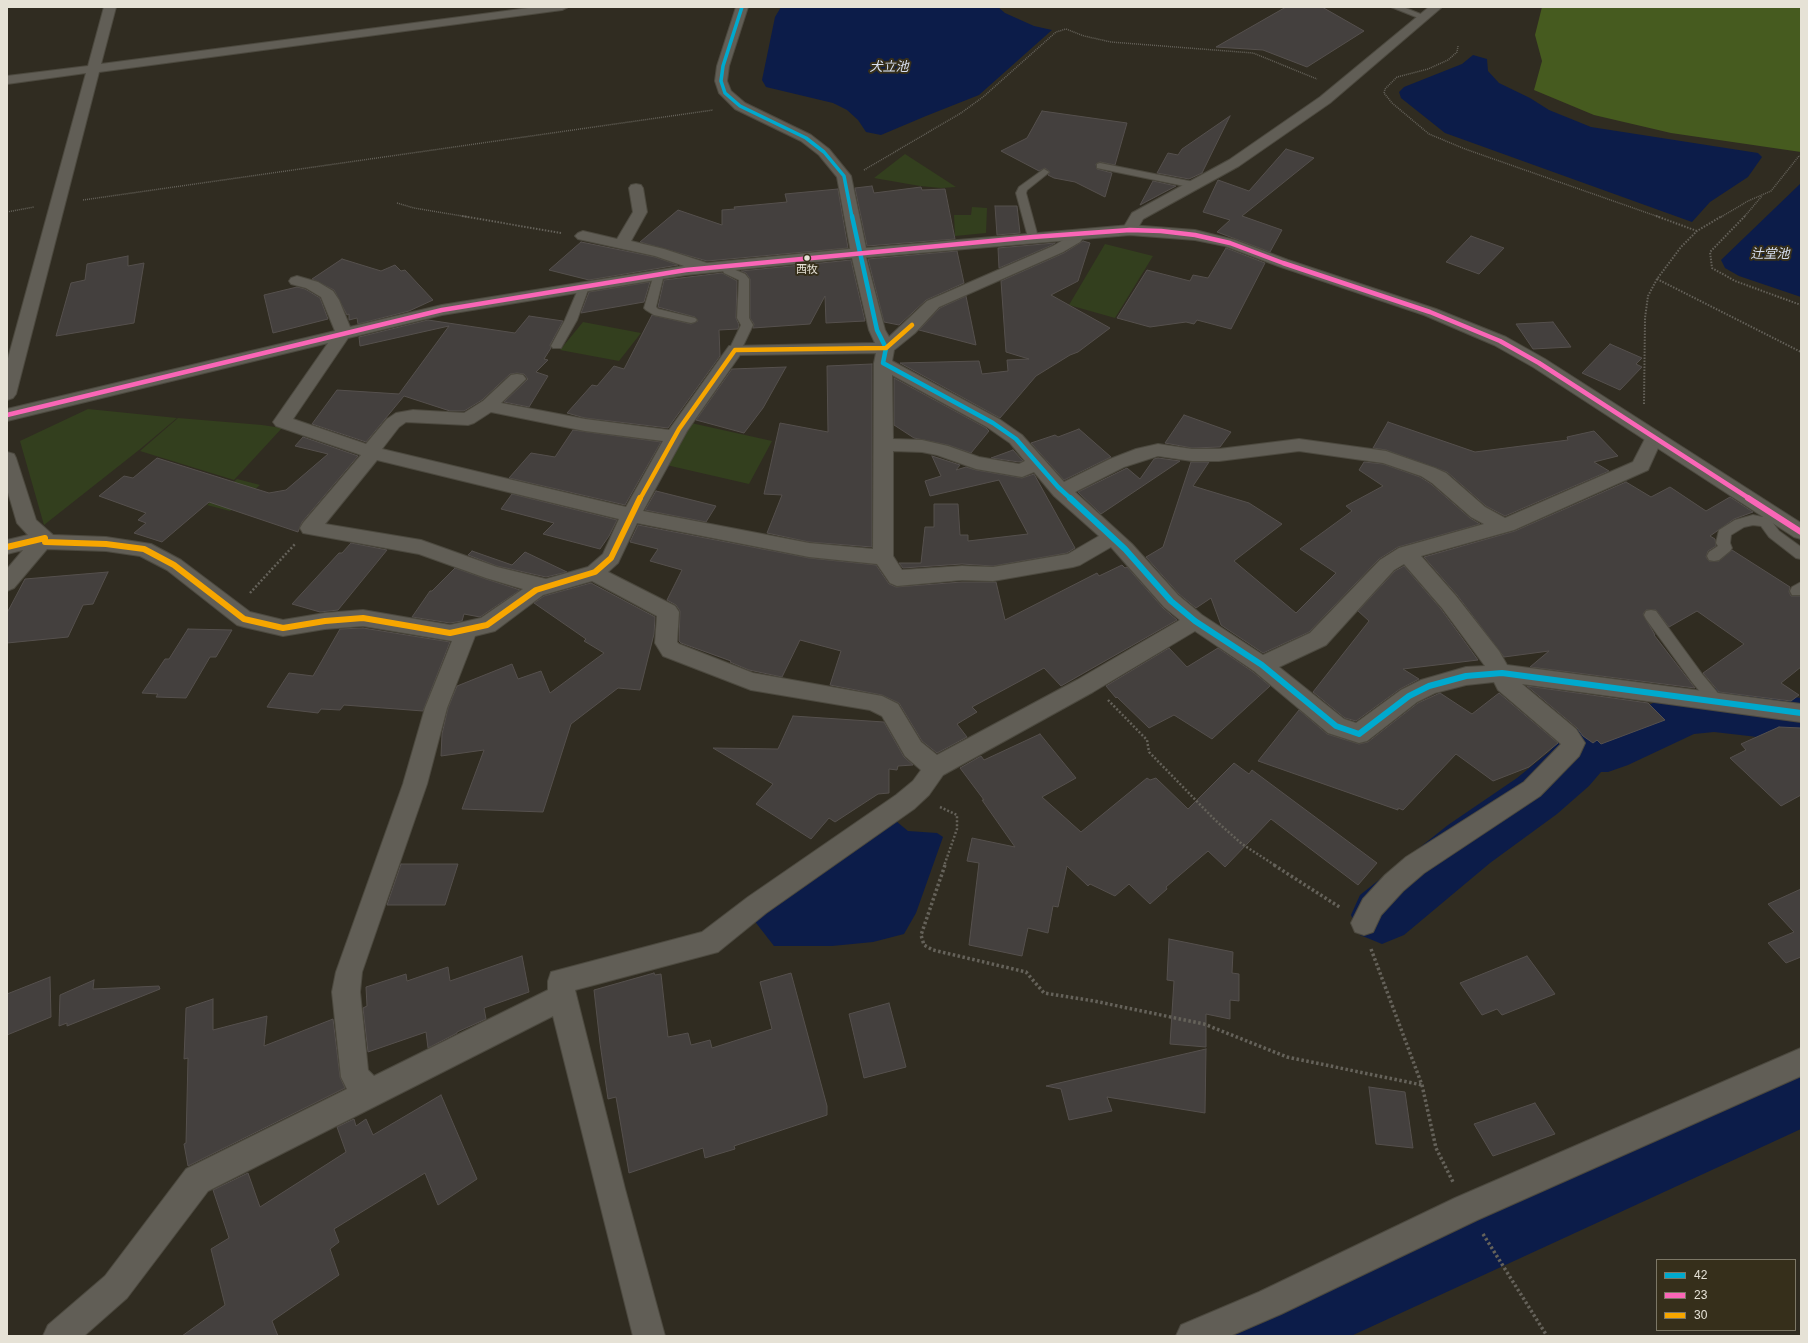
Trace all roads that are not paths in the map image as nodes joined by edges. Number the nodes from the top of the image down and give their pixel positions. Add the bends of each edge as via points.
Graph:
1 (110, 7) edge
2 (562, 7) edge
3 (742, 7) edge
4 (1394, 7) edge
5 (1436, 7) edge
6 (1424, 17) junction
7 (94, 69) junction
8 (7, 80) edge
9 (1100, 166) dead end
10 (1044, 172) dead end
11 (1194, 185) junction
12 (636, 188) dead end
13 (1130, 230) junction
14 (1079, 233) junction
15 (583, 236) road end
16 (1033, 236) junction
17 (622, 243) junction
18 (859, 253) junction
19 (726, 266) junction
20 (706, 268) junction
21 (659, 274) junction
22 (297, 281) dead end
23 (584, 287) junction
24 (691, 320) dead end
25 (344, 332) junction
26 (557, 346) dead end
27 (735, 350) junction
28 (884, 356) junction
29 (517, 379) dead end
30 (7, 394) edge
31 (489, 405) junction
32 (7, 415) edge
33 (1648, 433) junction
34 (674, 437) junction
35 (884, 444) junction
36 (371, 452) junction
37 (7, 458) edge
38 (1036, 463) junction
39 (1061, 491) junction
40 (632, 515) junction
41 (1770, 518) junction
42 (1503, 526) junction
43 (1801, 532) edge
44 (1113, 537) junction
45 (45, 538) junction
46 (7, 547) edge
47 (1406, 553) junction
48 (1801, 554) edge
49 (1714, 556) dead end
50 (883, 557) junction
51 (595, 572) junction
52 (7, 583) edge
53 (546, 587) junction
54 (1651, 615) dead end
55 (1195, 621) junction
56 (467, 630) junction
57 (1262, 665) junction
58 (1499, 673) junction
59 (1717, 702) junction
60 (1801, 713) edge
61 (936, 768) junction
62 (1364, 923) road end
63 (562, 997) junction
64 (1801, 1062) edge
65 (371, 1092) junction
66 (59, 1336) edge
67 (649, 1336) edge
68 (1192, 1336) edge

1 - 7 street
2 - 7 street
3 - 18 street via 723,66 721,81 725,92 740,106 806,138 824,152 844,176
4 - 6 lane
5 - 6 street
6 - 11 street via 1319,104 1234,164
7 - 8 street
7 - 30 street
9 - 11 lane
10 - 16 lane via 1022,189 1021,193
11 - 13 street via 1137,216
12 - 17 street via 640,212
13 - 14 street
13 - 33 street via 1195,235 1230,243 1430,312 1506,344
14 - 16 street
14 - 28 street via 1075,239 1058,249 933,304
15 - 17 street
16 - 18 street
17 - 20 street
18 - 19 street
18 - 28 street
19 - 20 street
19 - 27 lane via 728,271 744,279 743,318 747,325
20 - 21 street
21 - 23 street
21 - 24 lane via 650,308 654,312
22 - 25 street via 312,285 327,294
23 - 25 street via 442,310
23 - 26 lane
25 - 32 street
25 - 36 street via 282,422
27 - 28 street
27 - 34 street
28 - 35 street
28 - 38 street via 1016,439
29 - 31 street
31 - 34 street via 585,425
31 - 36 street via 468,419 402,417 393,423
33 - 41 street
33 - 42 street via 1641,466
34 - 40 street
35 - 38 street via 928,447 976,463 1022,471
35 - 50 street
36 - 40 street
36 - 53 street via 310,528 421,547 493,573
37 - 45 street via 27,523
38 - 39 street
39 - 42 street via 1116,463 1158,450 1192,455 1219,455 1299,445 1386,457 1428,472 1439,478 1478,512
39 - 44 street
40 - 50 street via 810,550
40 - 51 street via 611,558
41 - 43 street
41 - 48 lane via 1774,534
41 - 49 lane via 1753,520 1724,533 1722,543 1725,548
42 - 47 street
44 - 50 street via 1073,560 994,574 962,573 897,578
44 - 55 street via 1171,601
45 - 46 street
45 - 52 street
45 - 56 street via 45,542 106,544 144,550 174,565 244,619 283,628 325,620 363,618 450,633
47 - 57 street via 1387,565 1318,639
47 - 58 street via 1449,602 1491,657
51 - 53 street
51 - 61 street via 668,612 666,643 671,650 751,681 874,702 890,710 913,749
53 - 56 street via 536,590 487,625
54 - 59 lane
55 - 57 street
55 - 61 street via 1091,683
56 - 65 street via 436,708 415,784 349,972 346,992 355,1077
57 - 58 street via 1336,726 1359,734 1409,696 1429,686 1466,676
58 - 59 street
58 - 62 street via 1506,684 1568,736 1573,743 1571,749 1532,789 1415,865 1372,907
59 - 60 street
61 - 63 street via 905,802 757,905 709,942 561,981
63 - 65 street
63 - 67 street
64 - 68 street via 1466,1209 1270,1303
65 - 66 street via 197,1180 116,1287

